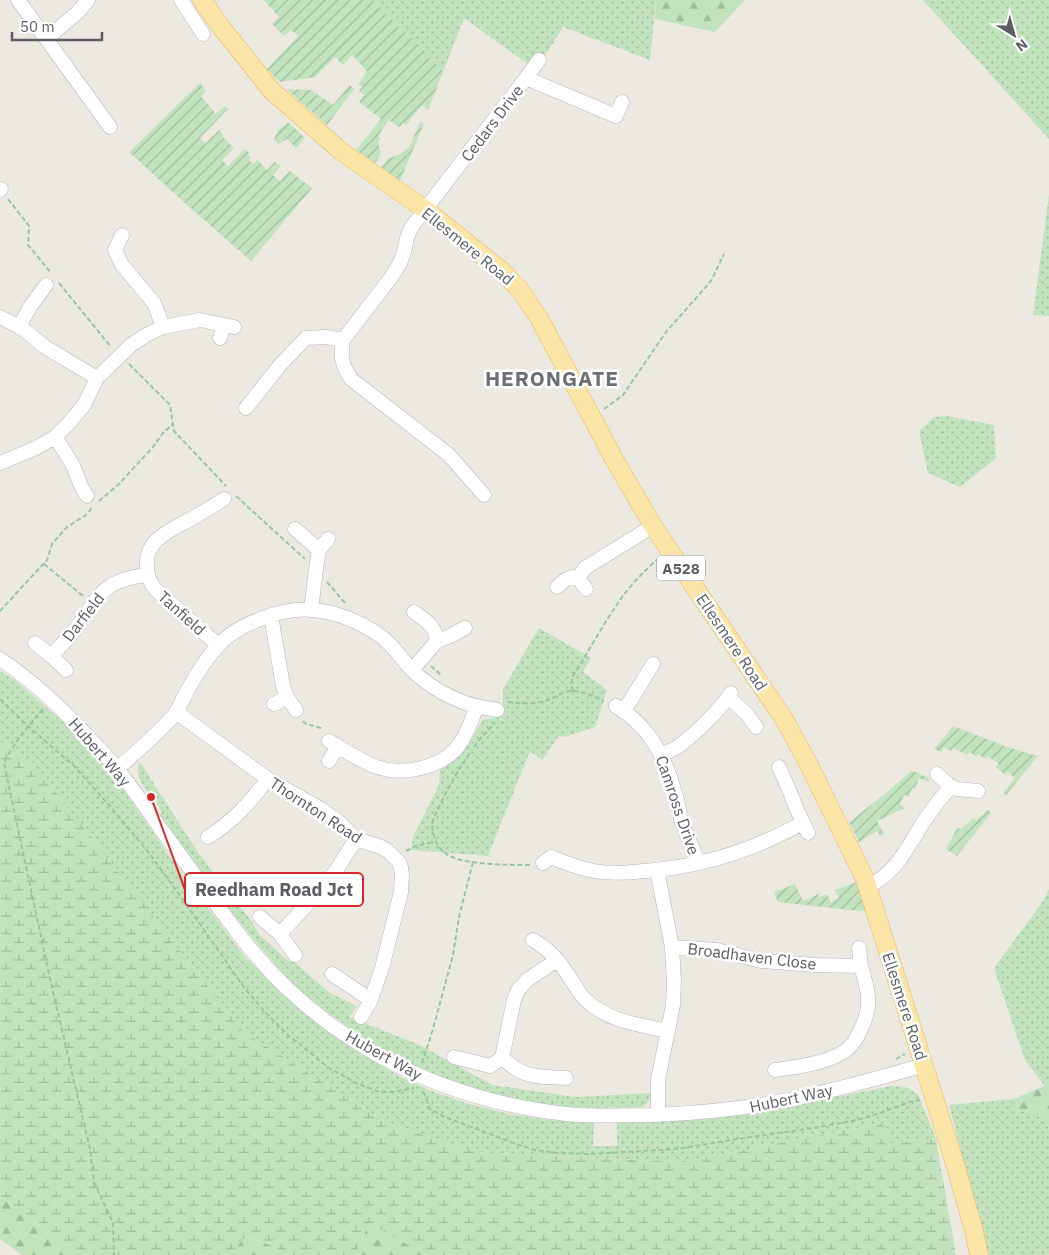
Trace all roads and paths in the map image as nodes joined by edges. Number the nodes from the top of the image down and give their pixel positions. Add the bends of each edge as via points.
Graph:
1 (12, 0) edge
2 (88, 0) edge
3 (181, 0) edge
4 (204, 1) edge
5 (203, 34) dead end
6 (46, 39) junction
7 (540, 60) dead end
8 (526, 78) junction
9 (622, 102) dead end
10 (110, 127) dead end
11 (1, 190) edge
12 (426, 210) junction
13 (122, 235) dead end
14 (724, 254) dead end
15 (51, 280) junction
16 (1, 321) edge
17 (20, 327) junction
18 (163, 327) junction
19 (226, 330) dead end
20 (343, 340) junction
21 (120, 356) junction
22 (97, 378) junction
23 (246, 408) dead end
24 (592, 418) junction
25 (173, 424) junction
26 (55, 437) junction
27 (0, 463) edge
28 (228, 494) junction
29 (484, 495) dead end
30 (86, 498) junction
31 (652, 526) junction
32 (295, 529) dead end
33 (669, 551) junction
34 (44, 563) junction
35 (316, 569) junction
36 (147, 575) junction
37 (557, 587) dead end
38 (346, 603) dead end
39 (92, 604) junction
40 (0, 610) edge
41 (311, 610) junction
42 (414, 612) dead end
43 (271, 616) junction
44 (465, 628) dead end
45 (437, 641) junction
46 (35, 643) dead end
47 (218, 645) junction
48 (51, 656) junction
49 (422, 658) junction
50 (0, 659) edge
51 (653, 664) dead end
52 (66, 670) dead end
53 (412, 670) junction
54 (442, 676) dead end
55 (573, 691) junction
56 (287, 696) junction
57 (0, 699) edge
58 (51, 699) junction
59 (274, 704) dead end
60 (477, 706) junction
61 (620, 709) junction
62 (296, 710) joint
63 (499, 711) junction
64 (176, 712) junction
65 (28, 726) junction
66 (756, 727) dead end
67 (334, 743) junction
68 (661, 755) junction
69 (329, 761) dead end
70 (779, 767) dead end
71 (117, 769) junction
72 (937, 774) dead end
73 (268, 779) junction
74 (951, 786) junction
75 (978, 791) dead end
76 (208, 837) dead end
77 (356, 839) junction
78 (435, 842) junction
79 (394, 857) junction
80 (473, 862) junction
81 (542, 863) joint
82 (698, 863) junction
83 (658, 870) junction
84 (868, 886) junction
85 (260, 917) dead end
86 (280, 934) junction
87 (533, 940) dead end
88 (672, 947) junction
89 (859, 948) dead end
90 (295, 954) dead end
91 (557, 960) junction
92 (862, 966) junction
93 (332, 974) dead end
94 (371, 1000) junction
95 (361, 1017) dead end
96 (668, 1031) junction
97 (918, 1046) junction
98 (454, 1057) dead end
99 (502, 1058) junction
100 (894, 1060) dead end
101 (924, 1065) junction
102 (775, 1070) dead end
103 (417, 1075) junction
104 (566, 1078) dead end
105 (934, 1095) junction
106 (658, 1114) junction
107 (114, 1255) edge
108 (979, 1255) edge

1 - 6 street
2 - 6 street
3 - 5 street
4 - 12 main road, Ellesmere Road / A528 via 272,91 342,152
6 - 10 street
7 - 8 street
8 - 9 street, Cedars Drive via 613,123
8 - 12 street, Cedars Drive
11 - 15 path via 29,226 28,245
12 - 20 street, Cedars Drive via 411,228 400,263 392,276
12 - 24 main road, Ellesmere Road / A528 via 502,271 520,290 539,318
13 - 18 street via 111,250 154,302
14 - 24 path via 711,281 666,332 623,395
15 - 17 street
15 - 21 path
16 - 17 street
17 - 22 street
18 - 19 street via 200,320
18 - 21 street via 131,344
20 - 23 street via 306,338
20 - 29 street via 342,362 351,379 449,455
21 - 22 street
21 - 25 path via 170,405
22 - 26 street via 84,405
24 - 31 main road, Ellesmere Road / A528
25 - 28 path via 174,431
25 - 30 path via 118,485
26 - 27 street
26 - 30 street via 74,467
28 - 35 path
28 - 36 street, Tanfield via 154,543
30 - 34 path via 86,515 67,526 52,544
31 - 33 main road, Ellesmere Road / A528
31 - 37 street via 585,568 580,574 582,584 573,577
32 - 35 street via 324,544
33 - 55 path via 626,592 573,676
33 - 84 main road, Ellesmere Road / A528 via 784,719
34 - 39 path
34 - 40 path
35 - 38 path
35 - 41 street
36 - 39 street, Darfield via 115,582
36 - 47 street, Tanfield via 154,589
39 - 48 street, Darfield via 70,636
41 - 43 street
41 - 53 street via 346,618 368,628 394,647
42 - 45 street via 429,623 436,632
43 - 47 street via 244,626
43 - 56 street
44 - 45 street
45 - 49 street
46 - 48 street, Darfield
47 - 64 street
48 - 52 street, Darfield
49 - 53 street
49 - 54 path
50 - 58 street, Hubert Way
51 - 61 street
53 - 60 street via 450,697
55 - 61 path
55 - 63 path
56 - 59 street
56 - 62 street
57 - 65 path
58 - 65 path
58 - 71 street, Hubert Way
60 - 63 street
60 - 67 street via 458,746 429,766 411,770 379,768
61 - 68 street, Camross Drive via 634,718
62 - 67 path via 306,724 321,728
63 - 78 path via 461,767 432,821
64 - 71 street
64 - 73 street, Thornton Road
65 - 105 path via 74,766 110,806 264,1012 329,1068 356,1083 377,1091 392,1092 416,1087 424,1093 430,1109 445,1117 535,1150 578,1154 677,1149 813,1128 864,1118
65 - 107 path via 4,763 90,1149 94,1182 113,1223
66 - 68 street via 732,699 677,747
67 - 69 street
68 - 82 street, Camross Drive
70 - 82 street via 806,828
71 - 103 street, Hubert Way via 266,967 329,1024
72 - 74 street
73 - 76 street via 246,807
73 - 77 street, Thornton Road via 321,809
74 - 75 street
74 - 84 street via 928,814 893,869
77 - 79 street, Thornton Road via 381,847
77 - 86 street via 338,869
78 - 79 path via 416,846
78 - 80 path via 449,855
79 - 94 street via 401,868 401,892
80 - 81 path
80 - 103 path via 453,955
81 - 83 street via 551,857 568,865 596,871
82 - 83 street
83 - 88 street
84 - 97 main road, Ellesmere Road / A528
85 - 86 street
86 - 90 street
87 - 91 street
88 - 92 street, Broadhaven Close via 717,950 761,960
88 - 96 street via 673,1005
89 - 92 street
91 - 96 street via 595,1008 614,1018
91 - 99 street via 518,990
92 - 102 street via 868,990 868,1008 866,1022 856,1040 844,1053 799,1067
93 - 94 street
94 - 95 street
96 - 106 street via 658,1080
97 - 100 path
97 - 101 main road, Ellesmere Road / A528
98 - 99 street via 490,1066
99 - 104 street via 527,1073
101 - 105 main road, Ellesmere Road / A528
101 - 106 street, Hubert Way via 784,1101 699,1113
103 - 106 street, Hubert Way via 448,1088 524,1108 598,1116
105 - 108 main road, Ellesmere Road / A528

